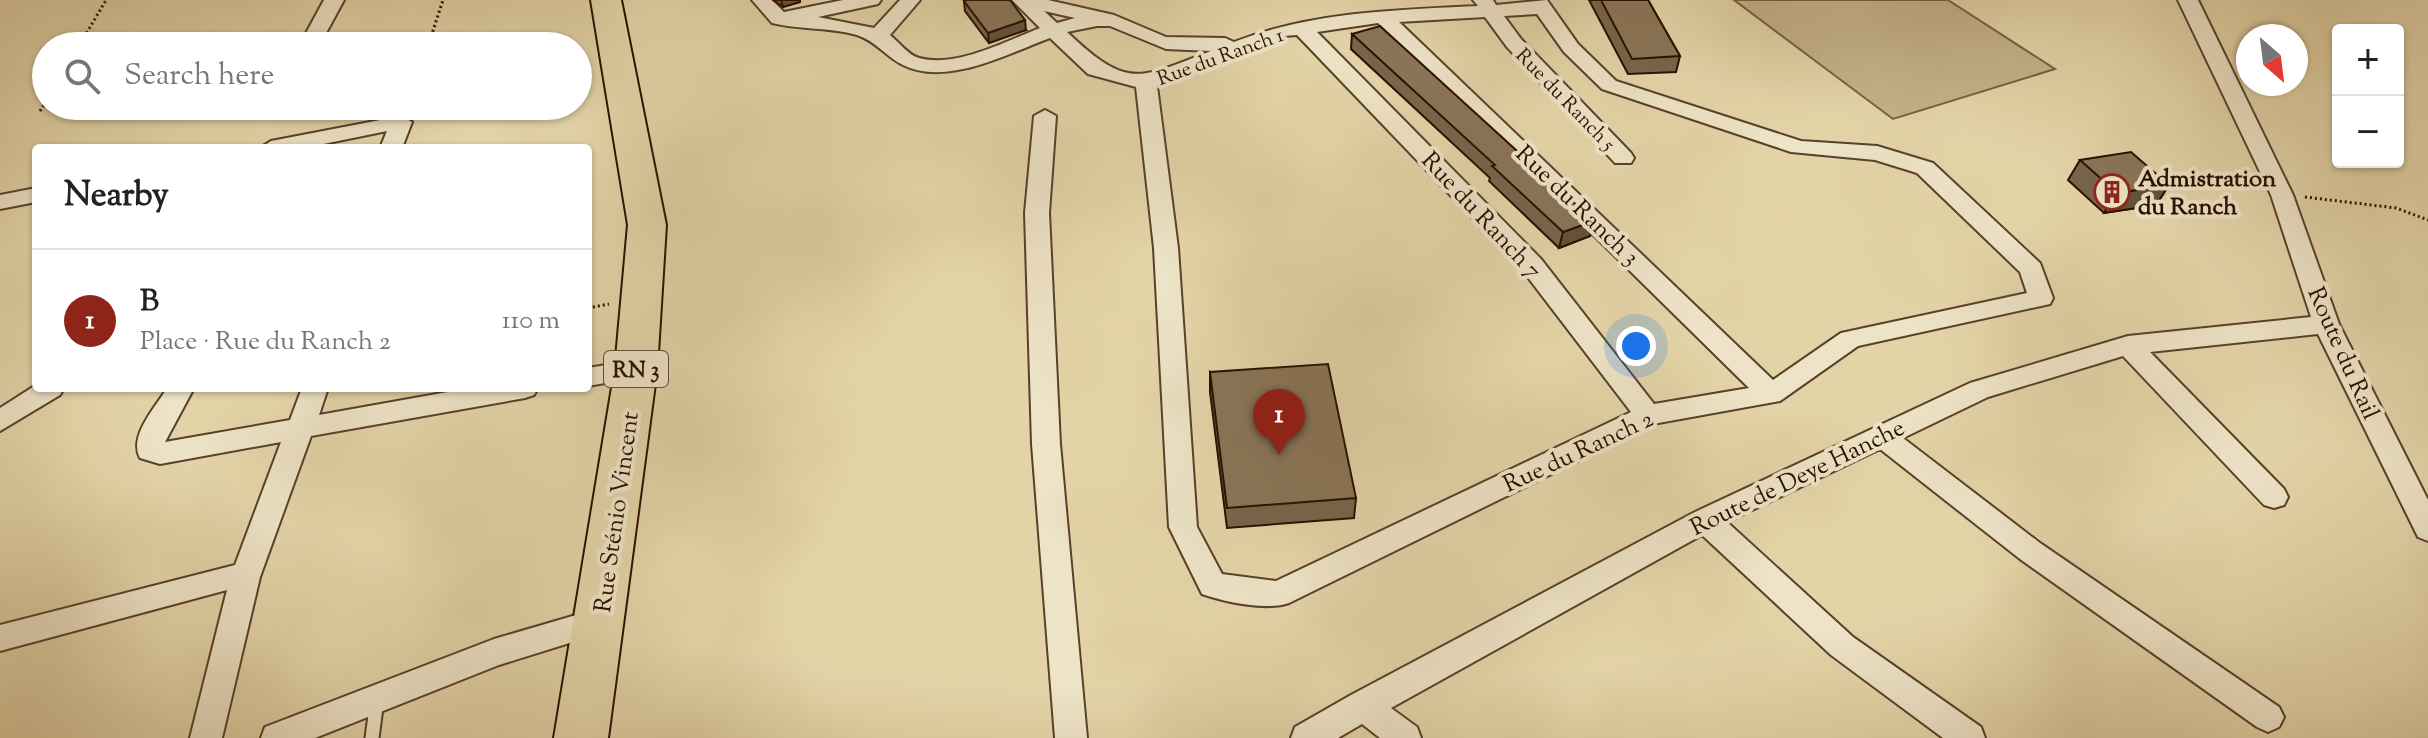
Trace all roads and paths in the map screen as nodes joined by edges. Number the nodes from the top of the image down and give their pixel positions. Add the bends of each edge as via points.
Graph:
1 (106, 0) edge
2 (334, 0) edge
3 (443, 0) edge
4 (606, 0) edge
5 (762, 0) edge
6 (871, 0) edge
7 (910, 0) edge
8 (1023, 0) edge
9 (2188, 0) edge
10 (1540, 4) edge
11 (1487, 6) edge
12 (1383, 17) junction
13 (779, 19) junction
14 (1105, 19) junction
15 (1302, 28) junction
16 (87, 32) edge
17 (317, 32) edge
18 (433, 32) edge
19 (1051, 32) junction
20 (878, 36) junction
21 (1248, 43) junction
22 (1146, 83) junction
23 (1045, 116) dead end
24 (291, 144) edge
25 (393, 144) edge
26 (1623, 158) dead end
27 (2282, 195) junction
28 (32, 196) edge
29 (0, 202) edge
30 (2428, 220) edge
31 (2326, 324) junction
32 (2128, 345) junction
33 (636, 369) junction
34 (592, 376) edge
35 (45, 392) edge
36 (179, 392) edge
37 (314, 392) edge
38 (502, 392) edge
39 (1771, 394) junction
40 (1648, 415) junction
41 (0, 421) edge
42 (303, 426) junction
43 (1882, 436) junction
44 (2274, 497) dead end
45 (1705, 520) junction
46 (2428, 529) edge
47 (245, 577) junction
48 (600, 621) junction
49 (0, 638) edge
50 (377, 700) junction
51 (1362, 705) junction
52 (2268, 717) dead end
53 (206, 738) edge
54 (277, 738) edge
55 (372, 738) edge
56 (581, 738) edge
57 (1071, 738) edge
58 (1307, 738) edge
59 (1405, 738) edge
60 (1969, 738) edge

1 - 16 path
2 - 17 street
3 - 18 path
4 - 33 main road, Rue Sténio Vincent / RN 3 via 647,225
5 - 13 street
6 - 13 street
7 - 20 street
8 - 14 street
8 - 19 street, Rue du Ranch 1
9 - 27 street, Route du Rail
10 - 11 street, Rue du Ranch 1
10 - 39 street, Rue du Ranch 2 via 1571,48 1609,85 1799,147 1877,153 1925,168 2031,269 2041,298 1850,339
11 - 12 street, Rue du Ranch 1
11 - 26 street, Rue du Ranch 5 via 1514,43
12 - 15 street, Rue du Ranch 1
12 - 39 street, Rue du Ranch 3
13 - 20 street via 838,25
14 - 19 street
14 - 21 street via 1156,41 1192,46
15 - 21 street, Rue du Ranch 1
15 - 40 street, Rue du Ranch 7 via 1532,265
19 - 20 street via 970,57 921,64 908,61
19 - 22 street, Rue du Ranch 1 via 1095,70
21 - 22 street, Rue du Ranch 1
22 - 40 street, Rue du Ranch 2 via 1166,248 1183,527 1213,585 1278,594
23 - 57 street via 1037,213 1046,444
24 - 25 street via 401,122
27 - 30 path via 2396,208
27 - 31 street, Route du Rail
28 - 29 street
31 - 32 street, Route de Deye Hanche
31 - 46 street, Route du Rail
32 - 43 street, Route de Deye Hanche via 1979,390
32 - 44 street
33 - 34 street
33 - 48 main road, Rue Sténio Vincent / RN 3
35 - 41 street
36 - 42 street via 152,436 150,451
37 - 42 street
38 - 42 street
39 - 40 street, Rue du Ranch 2
42 - 47 street
43 - 45 street, Route de Deye Hanche
43 - 52 street via 2030,551
45 - 51 street, Route de Deye Hanche
45 - 60 street via 1842,646
47 - 49 street
47 - 53 street
48 - 50 street via 494,653
48 - 56 main road, Rue Sténio Vincent / RN 3
50 - 54 street
50 - 55 lane
51 - 58 street, Route de Deye Hanche
51 - 59 street

